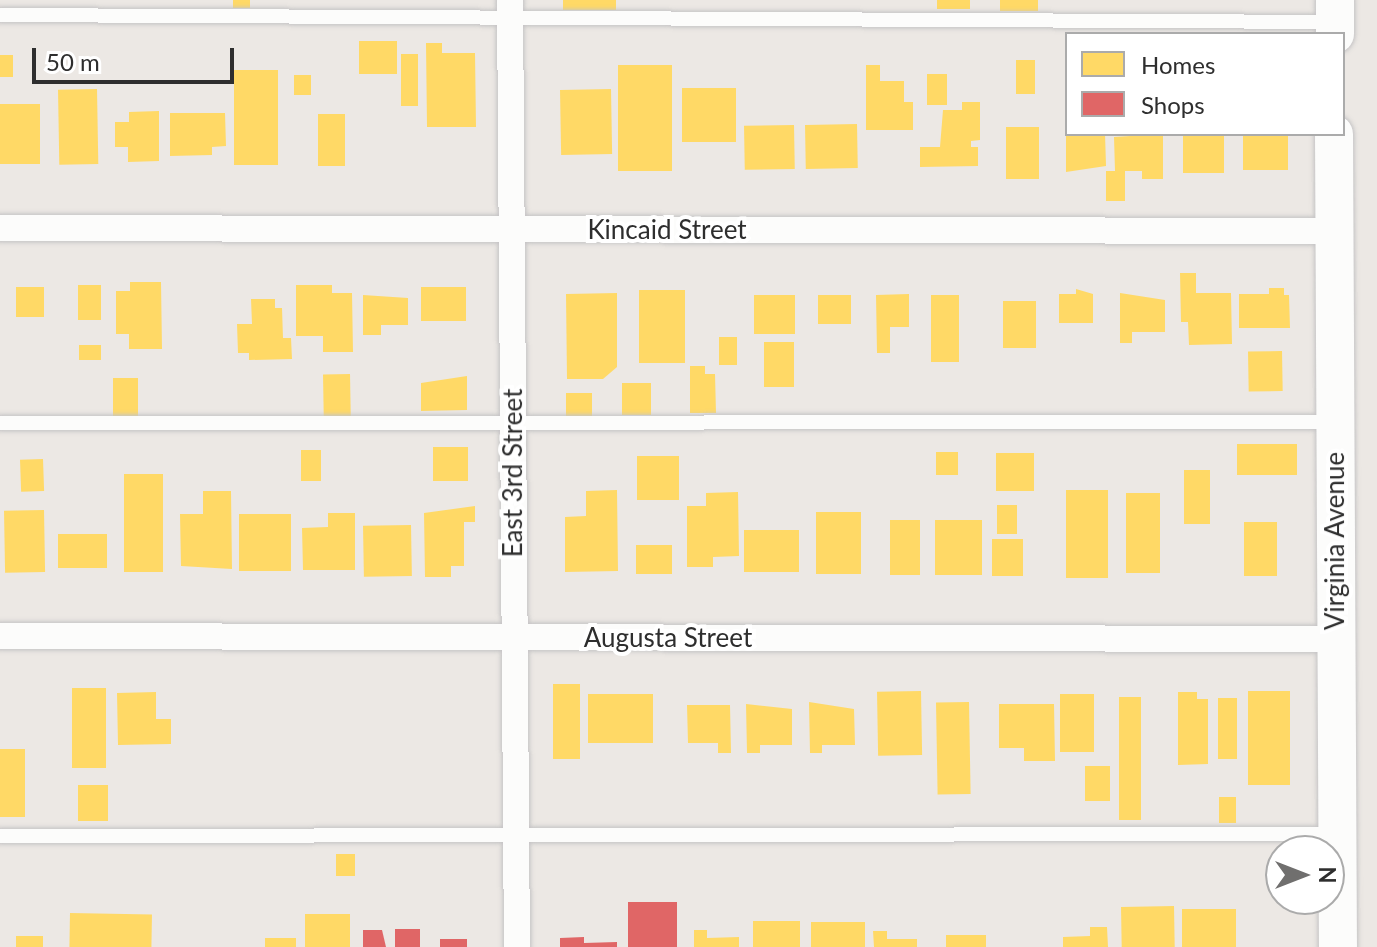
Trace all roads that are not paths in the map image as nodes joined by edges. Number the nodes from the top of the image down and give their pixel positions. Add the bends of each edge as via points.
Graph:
1 (510, 9) edge
2 (0, 15) edge
3 (1335, 19) edge
4 (1334, 136) edge
5 (0, 228) edge
6 (512, 229) junction
7 (1334, 231) junction
8 (513, 421) junction
9 (1335, 422) junction
10 (0, 423) edge
11 (0, 636) edge
12 (514, 637) junction
13 (1336, 639) junction
14 (1338, 834) junction
15 (0, 836) edge
16 (516, 837) junction
17 (517, 947) edge
18 (1338, 947) edge

1 - 2 lane
1 - 3 lane
1 - 6 street, East 3rd Street
4 - 7 street, Virginia Avenue
5 - 6 street, Kincaid Street
6 - 7 street, Kincaid Street
6 - 8 street, East 3rd Street
7 - 9 street, Virginia Avenue
8 - 9 lane
8 - 10 lane
8 - 12 street, East 3rd Street
9 - 13 street, Virginia Avenue
11 - 12 street, Augusta Street
12 - 13 street, Augusta Street
12 - 16 street, East 3rd Street
13 - 14 street, Virginia Avenue
14 - 16 lane
14 - 18 street, Virginia Avenue
15 - 16 lane
16 - 17 street, East 3rd Street

